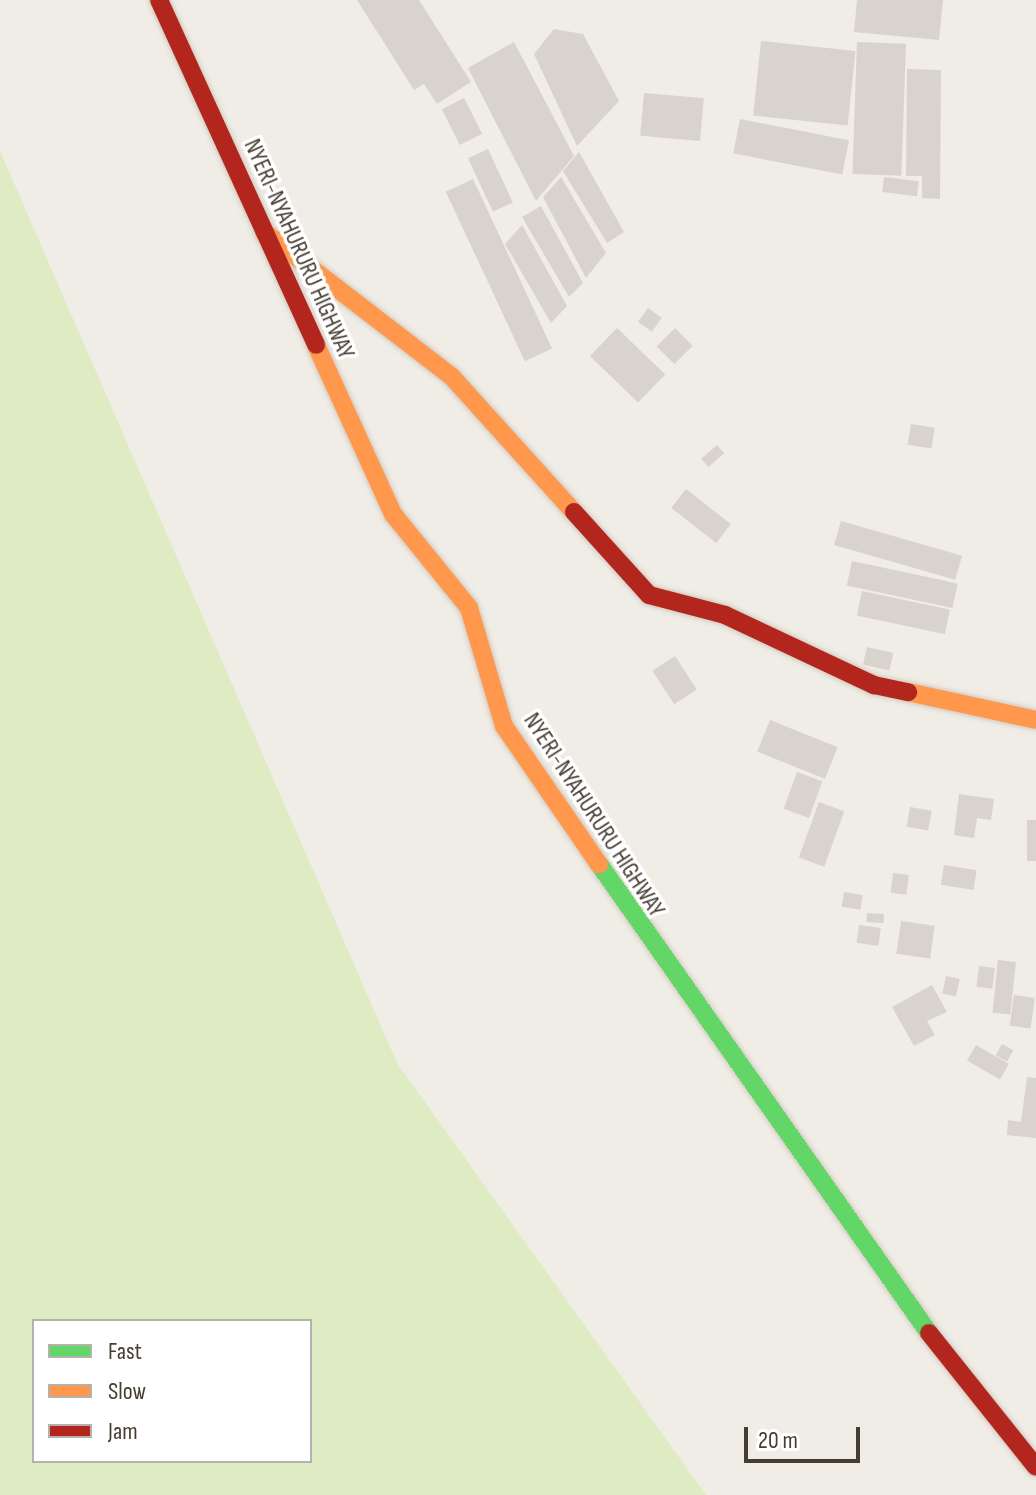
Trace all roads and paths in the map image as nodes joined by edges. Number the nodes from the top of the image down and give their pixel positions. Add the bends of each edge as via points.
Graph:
1 (159, 0) edge
2 (264, 232) junction
3 (1036, 720) edge
4 (1036, 1467) edge

1 - 2 main road, NYERI-NYAHURURU HIGHWAY
2 - 3 main road via 452,377 649,595 725,615 874,685
2 - 4 main road, NYERI-NYAHURURU HIGHWAY via 393,514 469,608 504,726 876,1267

